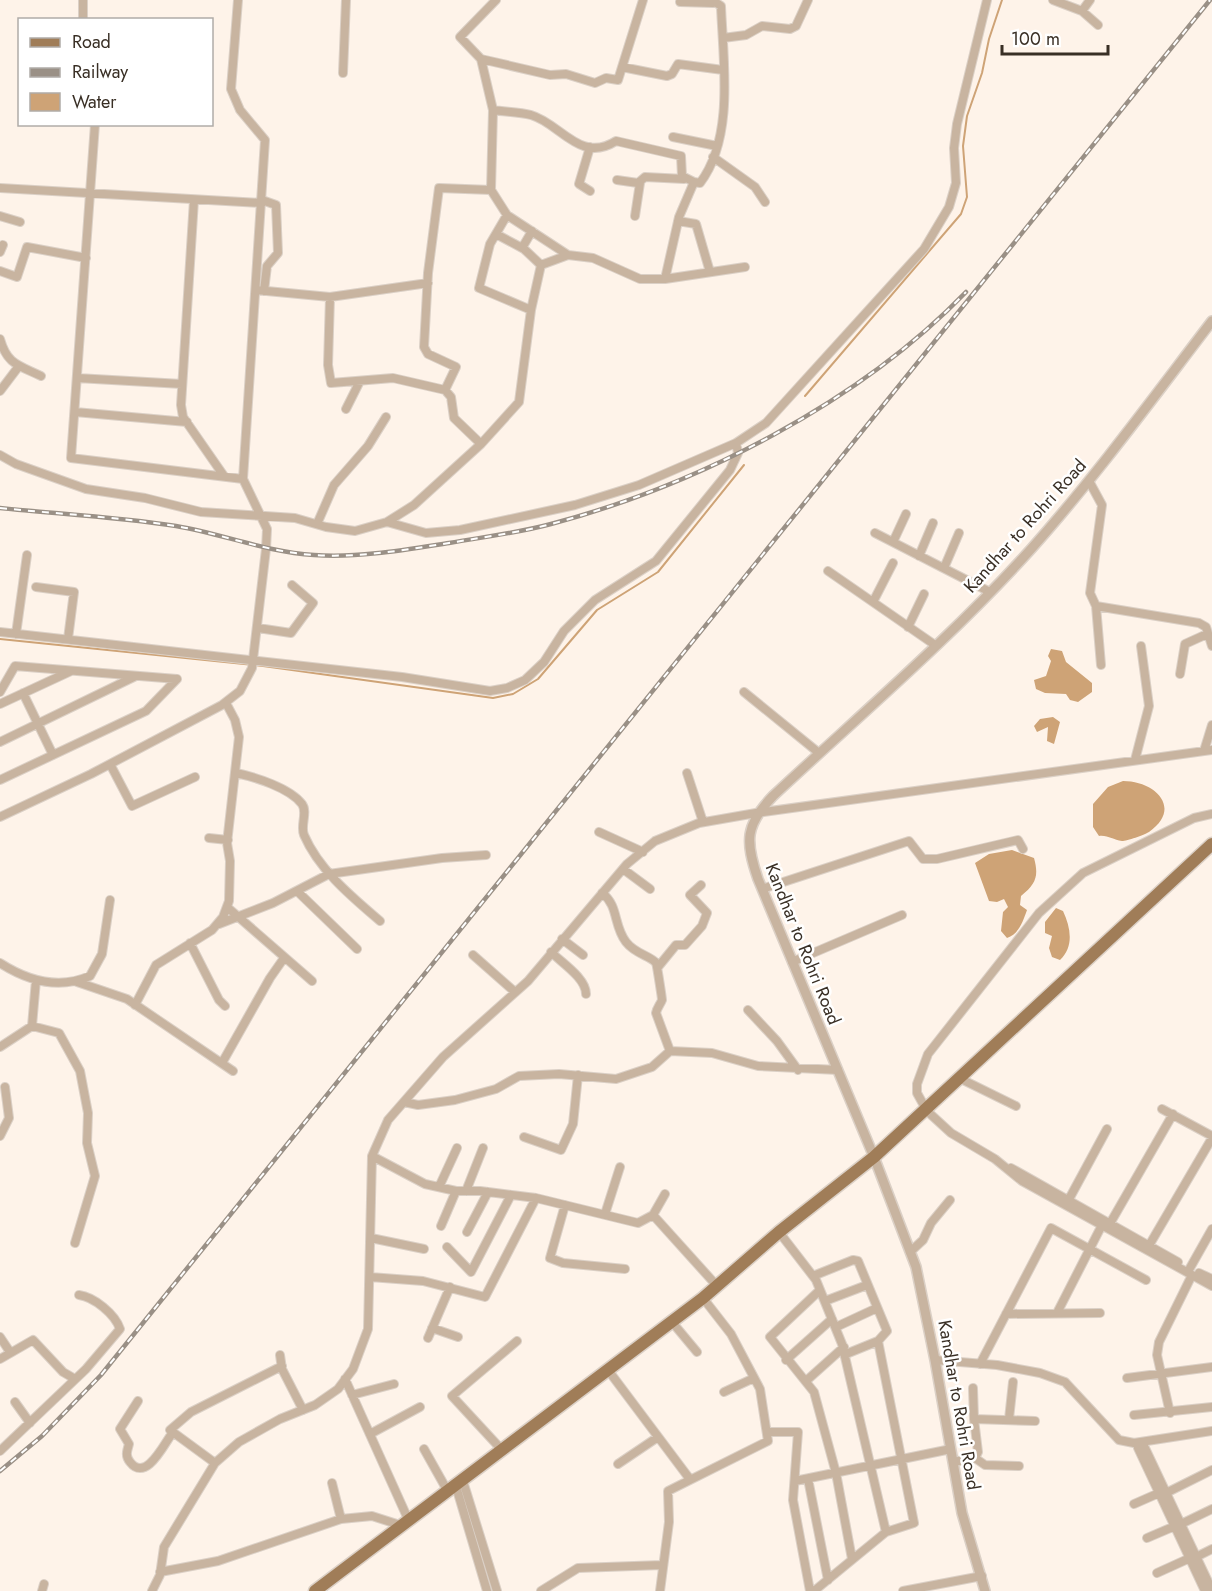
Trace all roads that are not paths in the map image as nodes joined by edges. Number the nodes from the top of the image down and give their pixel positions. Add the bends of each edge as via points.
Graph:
1 (83, 0) edge
2 (238, 0) edge
3 (346, 0) edge
4 (496, 0) edge
5 (643, 0) edge
6 (808, 0) edge
7 (987, 0) edge
8 (1053, 0) edge
9 (1090, 0) edge
10 (680, 2) dead end
11 (713, 2) edge
12 (1082, 11) junction
13 (83, 18) edge
14 (1098, 25) dead end
15 (723, 38) junction
16 (481, 58) junction
17 (622, 67) junction
18 (723, 70) junction
19 (343, 72) dead end
20 (493, 110) junction
21 (95, 126) edge
22 (673, 137) dead end
23 (717, 146) junction
24 (590, 147) junction
25 (713, 157) junction
26 (684, 179) junction
27 (617, 180) dead end
28 (693, 182) junction
29 (640, 183) junction
30 (0, 188) edge
31 (491, 190) junction
32 (590, 191) dead end
33 (91, 194) junction
34 (194, 200) junction
35 (262, 202) junction
36 (765, 202) dead end
37 (507, 215) junction
38 (0, 216) edge
39 (635, 216) dead end
40 (678, 221) junction
41 (20, 222) dead end
42 (532, 231) junction
43 (496, 234) junction
44 (522, 248) junction
45 (568, 255) junction
46 (86, 258) junction
47 (541, 265) junction
48 (745, 267) dead end
49 (0, 271) edge
50 (710, 272) junction
51 (665, 279) junction
52 (428, 283) junction
53 (260, 291) junction
54 (330, 297) junction
55 (531, 310) junction
56 (1212, 321) edge
57 (0, 339) edge
58 (19, 366) junction
59 (41, 376) dead end
60 (77, 378) junction
61 (360, 381) junction
62 (182, 384) junction
63 (445, 390) junction
64 (0, 391) edge
65 (346, 409) dead end
66 (75, 412) junction
67 (386, 417) dead end
68 (187, 422) junction
69 (736, 443) junction
70 (481, 444) junction
71 (0, 455) edge
72 (224, 476) junction
73 (243, 479) junction
74 (1089, 481) junction
75 (906, 514) dead end
76 (260, 515) junction
77 (387, 522) junction
78 (933, 523) dead end
79 (317, 524) junction
80 (875, 533) dead end
81 (958, 533) dead end
82 (893, 542) junction
83 (27, 555) dead end
84 (919, 556) junction
85 (893, 563) dead end
86 (944, 568) junction
87 (828, 571) dead end
88 (292, 585) dead end
89 (36, 587) dead end
90 (990, 592) junction
91 (924, 594) dead end
92 (873, 602) junction
93 (1095, 606) junction
94 (908, 627) junction
95 (258, 628) junction
96 (0, 632) edge
97 (16, 633) junction
98 (1207, 634) junction
99 (68, 639) junction
100 (934, 645) junction
101 (1142, 646) dead end
102 (1212, 646) edge
103 (253, 664) junction
104 (1101, 665) dead end
105 (72, 670) junction
106 (1180, 674) dead end
107 (137, 675) junction
108 (0, 692) edge
109 (744, 692) dead end
110 (23, 693) junction
111 (226, 703) junction
112 (0, 704) edge
113 (37, 724) junction
114 (1212, 726) edge
115 (0, 742) edge
116 (1208, 750) edge
117 (819, 753) junction
118 (53, 755) junction
119 (1135, 760) junction
120 (110, 764) junction
121 (236, 773) junction
122 (687, 774) dead end
123 (195, 777) dead end
124 (0, 780) edge
125 (756, 813) junction
126 (1212, 814) edge
127 (0, 817) edge
128 (703, 822) junction
129 (599, 832) dead end
130 (209, 838) dead end
131 (228, 840) junction
132 (1212, 844) edge
133 (1023, 849) dead end
134 (642, 852) junction
135 (486, 855) dead end
136 (623, 869) junction
137 (329, 874) junction
138 (700, 885) dead end
139 (650, 889) dead end
140 (762, 889) junction
141 (297, 891) junction
142 (602, 893) junction
143 (110, 900) dead end
144 (228, 908) junction
145 (902, 915) dead end
146 (239, 918) junction
147 (380, 921) dead end
148 (219, 924) junction
149 (562, 939) junction
150 (190, 943) junction
151 (357, 949) dead end
152 (551, 952) junction
153 (473, 955) dead end
154 (583, 955) dead end
155 (284, 958) junction
156 (792, 962) junction
157 (0, 963) edge
158 (658, 967) junction
159 (36, 980) junction
160 (312, 981) dead end
161 (77, 982) junction
162 (515, 992) junction
163 (586, 994) dead end
164 (135, 1005) junction
165 (225, 1006) dead end
166 (748, 1010) dead end
167 (32, 1026) junction
168 (0, 1047) edge
169 (670, 1051) junction
170 (222, 1063) junction
171 (798, 1070) junction
172 (838, 1070) junction
173 (233, 1071) dead end
174 (578, 1075) junction
175 (961, 1079) junction
176 (5, 1087) dead end
177 (404, 1102) junction
178 (1016, 1106) dead end
179 (1162, 1108) dead end
180 (927, 1111) junction
181 (1173, 1114) junction
182 (1107, 1129) dead end
183 (0, 1136) edge
184 (524, 1137) dead end
185 (1212, 1137) edge
186 (457, 1148) dead end
187 (483, 1148) dead end
188 (372, 1156) junction
189 (874, 1157) junction
190 (620, 1167) dead end
191 (439, 1187) junction
192 (456, 1191) junction
193 (466, 1191) junction
194 (488, 1192) junction
195 (664, 1194) dead end
196 (511, 1195) junction
197 (536, 1198) junction
198 (950, 1200) dead end
199 (1067, 1202) junction
200 (565, 1205) junction
201 (605, 1214) junction
202 (653, 1215) junction
203 (1106, 1225) junction
204 (441, 1226) dead end
205 (1212, 1229) edge
206 (467, 1232) dead end
207 (779, 1232) junction
208 (371, 1238) junction
209 (75, 1243) dead end
210 (447, 1246) dead end
211 (1148, 1248) junction
212 (424, 1249) dead end
213 (1089, 1250) junction
214 (910, 1252) junction
215 (625, 1269) dead end
216 (1191, 1272) junction
217 (813, 1276) junction
218 (370, 1277) junction
219 (1212, 1279) edge
220 (1146, 1280) dead end
221 (867, 1285) junction
222 (717, 1286) junction
223 (1212, 1286) edge
224 (450, 1287) junction
225 (820, 1290) junction
226 (79, 1295) dead end
227 (703, 1298) junction
228 (825, 1301) junction
229 (877, 1308) junction
230 (1057, 1313) junction
231 (1100, 1313) dead end
232 (1006, 1314) junction
233 (832, 1319) junction
234 (672, 1322) junction
235 (836, 1327) junction
236 (432, 1328) junction
237 (0, 1337) edge
238 (458, 1337) dead end
239 (428, 1338) dead end
240 (518, 1341) dead end
241 (878, 1341) junction
242 (8, 1349) dead end
243 (845, 1351) junction
244 (697, 1352) dead end
245 (280, 1355) dead end
246 (0, 1359) edge
247 (786, 1360) junction
248 (935, 1360) junction
249 (980, 1364) junction
250 (282, 1366) junction
251 (1212, 1367) edge
252 (608, 1370) junction
253 (1161, 1374) junction
254 (754, 1378) junction
255 (1128, 1378) dead end
256 (75, 1379) junction
257 (345, 1379) junction
258 (806, 1381) junction
259 (1013, 1382) dead end
260 (394, 1384) dead end
261 (973, 1388) dead end
262 (724, 1392) dead end
263 (352, 1395) junction
264 (138, 1401) dead end
265 (15, 1402) dead end
266 (420, 1407) dead end
267 (1212, 1407) edge
268 (303, 1410) junction
269 (1170, 1413) junction
270 (1134, 1415) dead end
271 (974, 1419) junction
272 (1009, 1419) junction
273 (1035, 1421) dead end
274 (30, 1423) junction
275 (1212, 1431) edge
276 (172, 1432) junction
277 (767, 1432) junction
278 (370, 1434) junction
279 (658, 1437) junction
280 (424, 1449) dead end
281 (501, 1449) junction
282 (951, 1449) junction
283 (0, 1451) edge
284 (975, 1458) junction
285 (900, 1460) junction
286 (953, 1462) junction
287 (214, 1463) junction
288 (618, 1464) dead end
289 (872, 1466) junction
290 (1019, 1466) dead end
291 (1212, 1470) edge
292 (836, 1473) junction
293 (689, 1478) junction
294 (808, 1479) junction
295 (795, 1481) junction
296 (332, 1482) dead end
297 (455, 1484) junction
298 (1163, 1493) junction
299 (1134, 1504) dead end
300 (1212, 1509) edge
301 (341, 1519) junction
302 (404, 1522) junction
303 (1178, 1525) junction
304 (886, 1532) junction
305 (1147, 1538) dead end
306 (1212, 1550) edge
307 (1193, 1558) junction
308 (852, 1560) junction
309 (662, 1565) junction
310 (160, 1572) junction
311 (1157, 1573) dead end
312 (982, 1576) junction
313 (828, 1580) junction
314 (496, 1589) edge
315 (319, 1590) edge
316 (485, 1590) edge
317 (1212, 1590) edge
318 (152, 1591) edge
319 (541, 1591) edge
320 (660, 1591) edge
321 (812, 1591) edge
322 (903, 1591) edge
323 (985, 1591) edge
324 (1206, 1591) edge

1 - 13 street
2 - 35 street via 231,89 240,110 265,140
3 - 19 street
4 - 16 street via 460,34
5 - 17 street
6 - 15 street via 796,26 762,26 746,35
7 - 69 street via 957,124 956,183 949,207 924,249 827,357 766,423
8 - 12 street
9 - 12 street
10 - 11 street
11 - 15 street via 721,6
12 - 14 street
15 - 18 street
16 - 17 street via 595,83 606,78 618,80
16 - 20 street
17 - 18 street via 667,76 678,64
18 - 23 street via 724,112
20 - 24 street via 532,115 565,137
20 - 31 street
21 - 33 street
22 - 23 street
23 - 25 street
24 - 26 street via 599,149 616,141 681,156
24 - 32 street via 579,184
25 - 28 street via 702,180
25 - 36 street via 755,187
26 - 28 street
26 - 29 street via 645,177
27 - 29 street
28 - 40 street
29 - 39 street
30 - 33 street
31 - 37 street
31 - 52 street via 439,188
33 - 34 street
33 - 46 street
34 - 35 street
34 - 62 street
35 - 53 street
35 - 53 street via 276,205 278,253 267,266
37 - 42 street
37 - 43 street
38 - 41 street
40 - 50 street via 696,224
40 - 51 street
42 - 44 street
42 - 45 street
43 - 44 street
43 - 55 street via 479,288
44 - 47 street
45 - 47 street
45 - 51 street via 593,258 640,279
46 - 49 street via 27,247 17,277
46 - 60 street
47 - 55 street
48 - 50 street
50 - 51 street
52 - 54 street
52 - 63 street via 424,347 428,354 456,367
53 - 54 street
53 - 73 street
54 - 61 street via 328,376 331,383
55 - 70 street via 519,402
56 - 74 street, Kandhar to Rohri Road
57 - 58 street via 3,352
58 - 59 street
58 - 64 street
60 - 62 street
60 - 66 street
61 - 63 street via 393,378
61 - 65 street
62 - 68 street via 181,405
63 - 70 street via 452,397 454,418
66 - 68 street
66 - 72 street via 71,458
67 - 79 street via 368,446 334,485
68 - 72 street
69 - 77 street via 639,485 575,505 460,530 426,533
69 - 103 street via 738,453 730,470 656,561 595,600 525,680 490,691 402,677
70 - 77 street via 414,505
71 - 76 street via 86,489 201,512
72 - 73 street
73 - 76 street
74 - 90 street, Kandhar to Rohri Road
74 - 93 street via 1102,506 1090,593
75 - 82 street
76 - 79 street
76 - 95 street via 267,529
77 - 79 street via 355,531
78 - 84 street
80 - 82 street
81 - 86 street
82 - 84 street
83 - 97 street
84 - 86 street
85 - 92 street
86 - 90 street
87 - 92 street
88 - 95 street via 313,603 291,633
89 - 99 street via 74,592
90 - 100 street, Kandhar to Rohri Road
91 - 94 street
92 - 94 street
93 - 98 street via 1199,623 1206,627
93 - 104 street
94 - 100 street
95 - 103 street
96 - 97 street
97 - 99 street
98 - 102 street
98 - 106 street via 1185,644
99 - 103 street
100 - 117 street, Kandhar to Rohri Road
101 - 119 street via 1149,706
103 - 111 street via 240,691
105 - 107 street
105 - 108 street via 15,666
105 - 110 street
107 - 113 street
107 - 118 street via 177,679 146,711
109 - 117 street
110 - 112 street
110 - 113 street
111 - 120 street
111 - 121 street via 239,737
113 - 115 street
113 - 118 street
114 - 116 street via 1207,736
116 - 119 street
117 - 125 street, Kandhar to Rohri Road
118 - 124 street
119 - 125 street
120 - 123 street via 132,806
120 - 127 street
121 - 131 street
121 - 137 street via 257,777 302,803 302,831
122 - 128 street
125 - 128 street
125 - 140 street, Kandhar to Rohri Road via 749,832 749,854
126 - 180 street via 1194,818 1083,873 1053,898 928,1054 917,1084 917,1093
128 - 134 street via 655,841
129 - 134 street
130 - 131 street
131 - 144 street
132 - 175 main road
133 - 140 street via 1018,840 923,859 909,841
134 - 136 street
135 - 137 street
136 - 139 street
136 - 142 street
137 - 141 street
137 - 147 street
138 - 158 street via 690,896 707,913 702,926 685,945 676,945
140 - 156 street, Kandhar to Rohri Road
141 - 146 street
141 - 151 street
142 - 149 street
142 - 158 street via 613,904 616,927 625,941
143 - 161 street via 102,954 90,976
144 - 146 street
144 - 148 street
145 - 156 street
146 - 148 street
146 - 155 street
148 - 150 street
149 - 152 street
149 - 154 street
150 - 164 street via 156,965
150 - 165 street
152 - 162 street
152 - 163 street via 577,977
153 - 162 street
155 - 160 street
155 - 170 street
156 - 172 street, Kandhar to Rohri Road
157 - 159 street via 20,976
158 - 169 street via 663,995 656,1012
159 - 161 street
159 - 167 street
161 - 164 street
162 - 177 street via 443,1057
164 - 170 street
166 - 171 street
167 - 168 street
167 - 209 street via 59,1034 80,1071 88,1113 87,1143 95,1176
169 - 171 street via 712,1053 758,1066
169 - 174 street via 652,1067 616,1078
170 - 173 street
171 - 172 street
172 - 189 street, Kandhar to Rohri Road
174 - 177 street via 519,1076 496,1089 455,1100 418,1106
174 - 184 street via 573,1124 561,1150
175 - 178 street
175 - 180 main road
176 - 183 street via 9,1118
177 - 188 street via 388,1120
179 - 181 street
180 - 189 main road
180 - 199 street via 951,1134 1004,1165 1022,1181
181 - 185 street
181 - 203 street
182 - 199 street
185 - 211 street
186 - 191 street
187 - 193 street
188 - 191 street via 425,1184
188 - 208 street
189 - 207 main road
189 - 214 street, Kandhar to Rohri Road
190 - 201 street
191 - 192 street
192 - 193 street
192 - 204 street
193 - 194 street
194 - 196 street
194 - 206 street
195 - 202 street
196 - 197 street
196 - 210 street via 471,1272
197 - 200 street
197 - 224 street via 485,1297
198 - 214 street
199 - 203 street
200 - 201 street
200 - 215 street via 550,1258 563,1263
201 - 202 street via 638,1223
202 - 222 street
203 - 211 street
203 - 213 street
205 - 216 street
207 - 217 street
207 - 222 main road
208 - 212 street
208 - 218 street
211 - 216 street
213 - 220 street
213 - 230 street
213 - 232 street via 1051,1228
214 - 248 street, Kandhar to Rohri Road
216 - 219 street
216 - 223 street
216 - 253 street via 1159,1342
217 - 221 street via 855,1260
217 - 225 street
218 - 224 street via 399,1277
218 - 257 street via 368,1329
221 - 228 street
221 - 229 street
222 - 227 main road
224 - 236 street
225 - 228 street
225 - 247 street via 770,1337
226 - 256 street via 98,1303 120,1329
227 - 234 main road
227 - 254 street via 731,1334
228 - 233 street
229 - 235 street
229 - 241 street via 887,1330
230 - 231 street
230 - 232 street
232 - 249 street
233 - 235 street
233 - 247 street
234 - 244 street
234 - 252 main road
235 - 243 street
236 - 238 street
236 - 239 street
237 - 242 street
240 - 281 street via 452,1396
241 - 243 street
241 - 285 street
243 - 258 street
243 - 289 street
245 - 250 street
246 - 256 street via 33,1340 63,1372
247 - 258 street
248 - 249 street
248 - 282 street, Kandhar to Rohri Road
249 - 275 street via 1040,1373 1065,1382 1119,1440 1134,1443
250 - 268 street
250 - 276 street via 191,1412
251 - 253 street
252 - 279 street
252 - 281 main road
253 - 255 street
253 - 269 street
254 - 262 street
254 - 277 street via 760,1389
256 - 274 street
257 - 263 street
257 - 268 street via 338,1389
258 - 292 street via 814,1392
259 - 272 street
260 - 263 street
261 - 271 street
263 - 278 street
264 - 276 street via 120,1429 129,1444 128,1460 135,1467 148,1467
265 - 274 street
266 - 278 street
267 - 269 street
268 - 287 street via 239,1442
269 - 270 street
271 - 272 street
271 - 284 street via 978,1452
272 - 273 street
274 - 283 street
276 - 287 street
277 - 293 street via 768,1441
277 - 295 street via 798,1432
278 - 302 street
279 - 288 street
279 - 293 street
280 - 297 street
281 - 297 main road
282 - 285 street
282 - 286 street, Kandhar to Rohri Road
284 - 286 street
284 - 290 street via 985,1465
285 - 289 street
285 - 304 street via 914,1523
286 - 312 street, Kandhar to Rohri Road via 962,1513
287 - 310 street via 164,1547
289 - 292 street
289 - 304 street
291 - 298 street
292 - 294 street
292 - 308 street
293 - 309 street via 668,1491 669,1522
294 - 295 street
294 - 313 street
295 - 321 street via 793,1500
296 - 301 street
297 - 302 main road
297 - 314 street
297 - 316 street
298 - 298 street via 1138,1448 1144,1446
298 - 299 street
298 - 303 street
300 - 303 street
301 - 302 street via 372,1516
301 - 310 street via 218,1561
302 - 315 main road
303 - 305 street
303 - 307 street
304 - 308 street
306 - 307 street
307 - 311 street
307 - 317 street
307 - 324 street
308 - 313 street
309 - 319 street via 578,1568
309 - 320 street
310 - 318 street
312 - 322 street
312 - 323 street, Kandhar to Rohri Road
313 - 321 street
314 - 316 street

